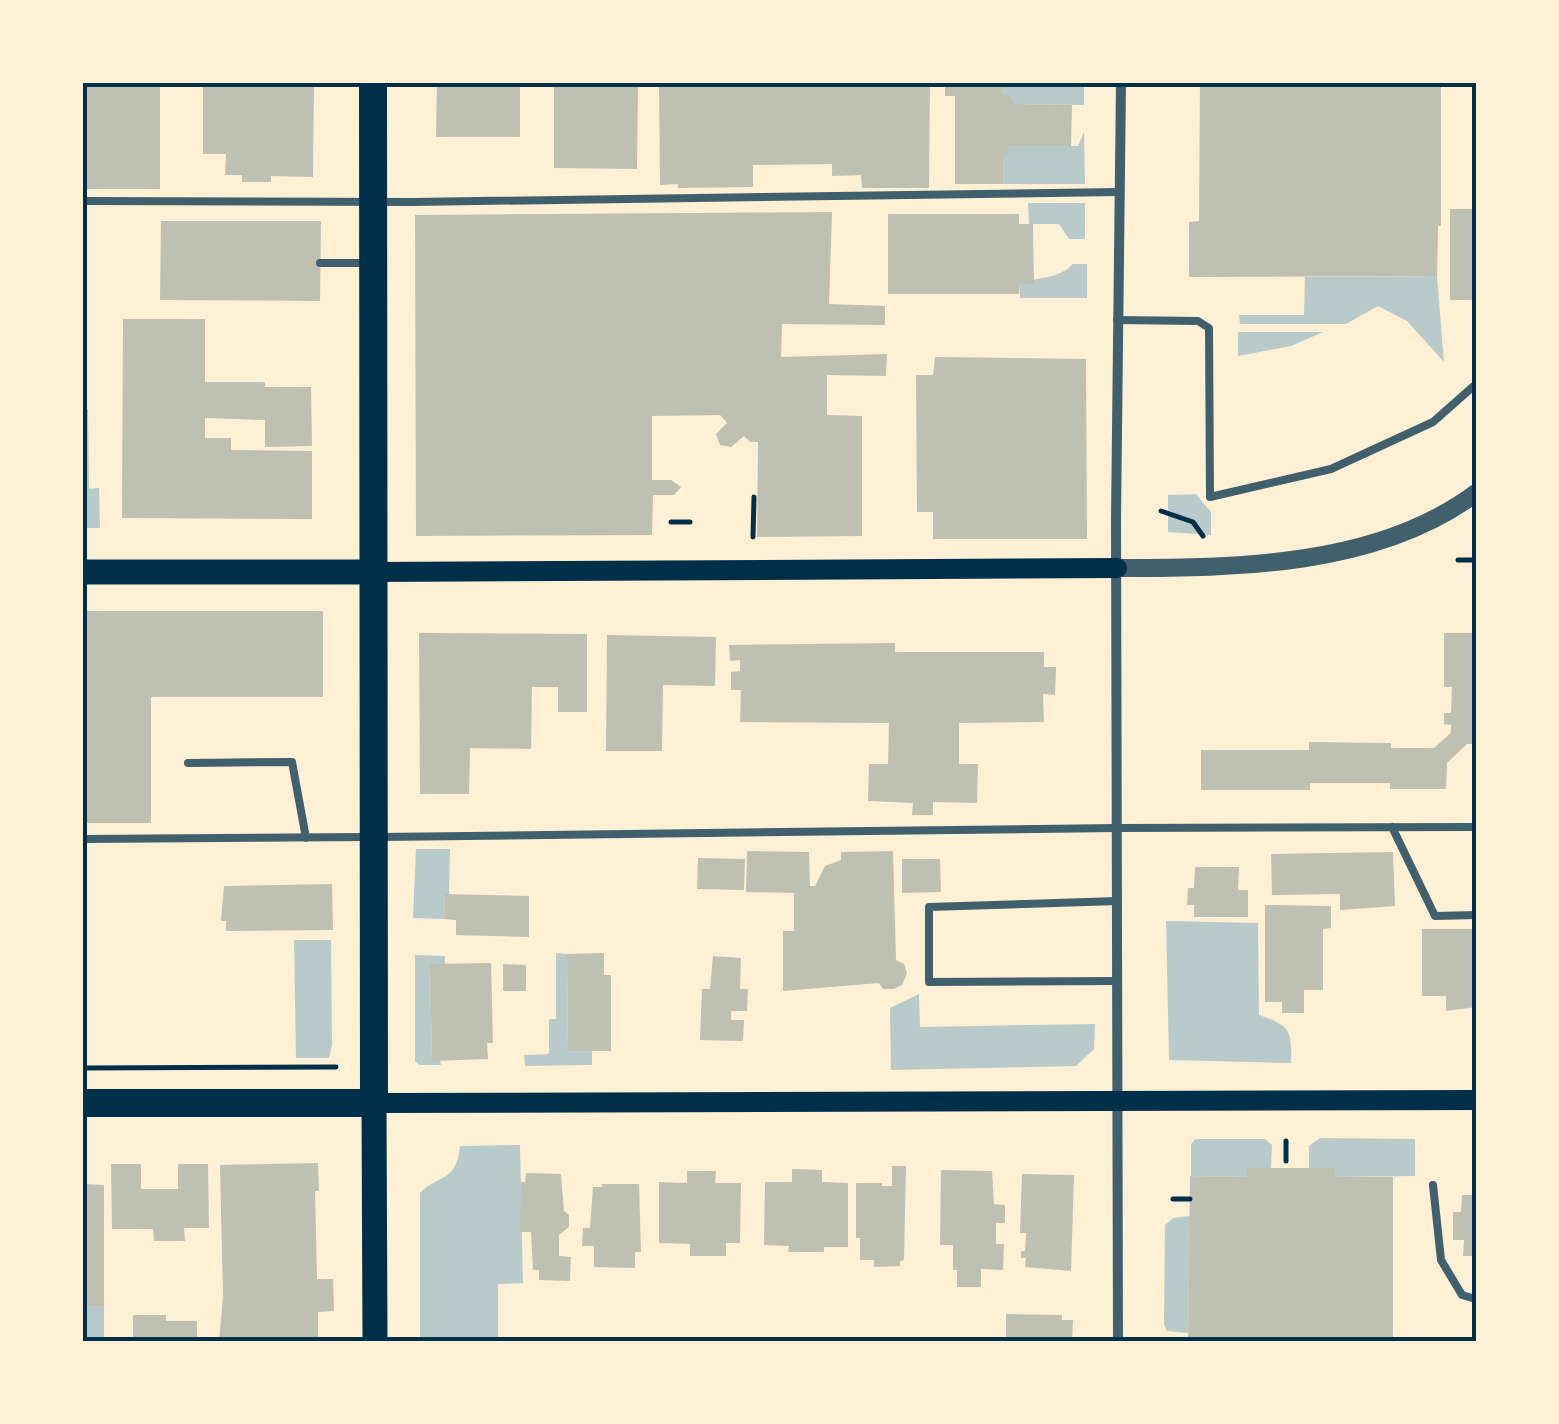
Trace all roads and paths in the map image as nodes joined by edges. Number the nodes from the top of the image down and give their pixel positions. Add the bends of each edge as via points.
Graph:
1 (374, 82) edge
2 (1121, 82) edge
3 (1118, 192) junction
4 (82, 201) edge
5 (374, 202) junction
6 (320, 262) dead end
7 (374, 264) junction
8 (1117, 320) junction
9 (1476, 384) edge
10 (1476, 492) edge
11 (754, 497) dead end
12 (1161, 511) dead end
13 (671, 522) dead end
14 (690, 522) dead end
15 (1203, 536) dead end
16 (753, 537) dead end
17 (1458, 560) dead end
18 (1476, 560) edge
19 (1117, 568) junction
20 (82, 572) edge
21 (374, 572) junction
22 (188, 763) dead end
23 (1392, 827) junction
24 (1476, 827) edge
25 (1118, 828) junction
26 (306, 838) junction
27 (374, 838) junction
28 (82, 839) edge
29 (1118, 901) junction
30 (1476, 914) edge
31 (1118, 982) junction
32 (82, 1068) edge
33 (336, 1068) dead end
34 (1118, 1100) junction
35 (1476, 1100) edge
36 (82, 1103) edge
37 (374, 1103) junction
38 (1286, 1142) dead end
39 (1286, 1162) dead end
40 (1433, 1184) dead end
41 (1173, 1199) dead end
42 (1190, 1199) dead end
43 (1476, 1298) edge
44 (375, 1342) edge
45 (1118, 1342) edge

1 - 5 highway
2 - 3 street
3 - 5 lane
3 - 8 street
4 - 5 lane
5 - 7 highway
6 - 7 lane
7 - 21 highway
8 - 9 lane via 1198,321 1209,328 1210,497 1331,468 1433,422
8 - 19 street
10 - 19 street via 1429,522 1372,543 1282,562
11 - 16 path
12 - 15 path via 1192,522
13 - 14 path
17 - 18 path
19 - 21 main road
19 - 25 street
20 - 21 main road
21 - 27 highway
22 - 26 lane via 292,762
23 - 24 lane
23 - 25 lane
23 - 30 lane via 1436,916
25 - 27 lane
25 - 29 street
26 - 27 lane
26 - 28 lane
27 - 37 highway
29 - 31 street
29 - 31 lane via 929,907 930,982
31 - 34 street
32 - 33 path
34 - 35 main road
34 - 37 main road
34 - 45 street
36 - 37 highway
37 - 44 main road
38 - 39 path
40 - 43 lane via 1446,1274 1462,1295
41 - 42 path

